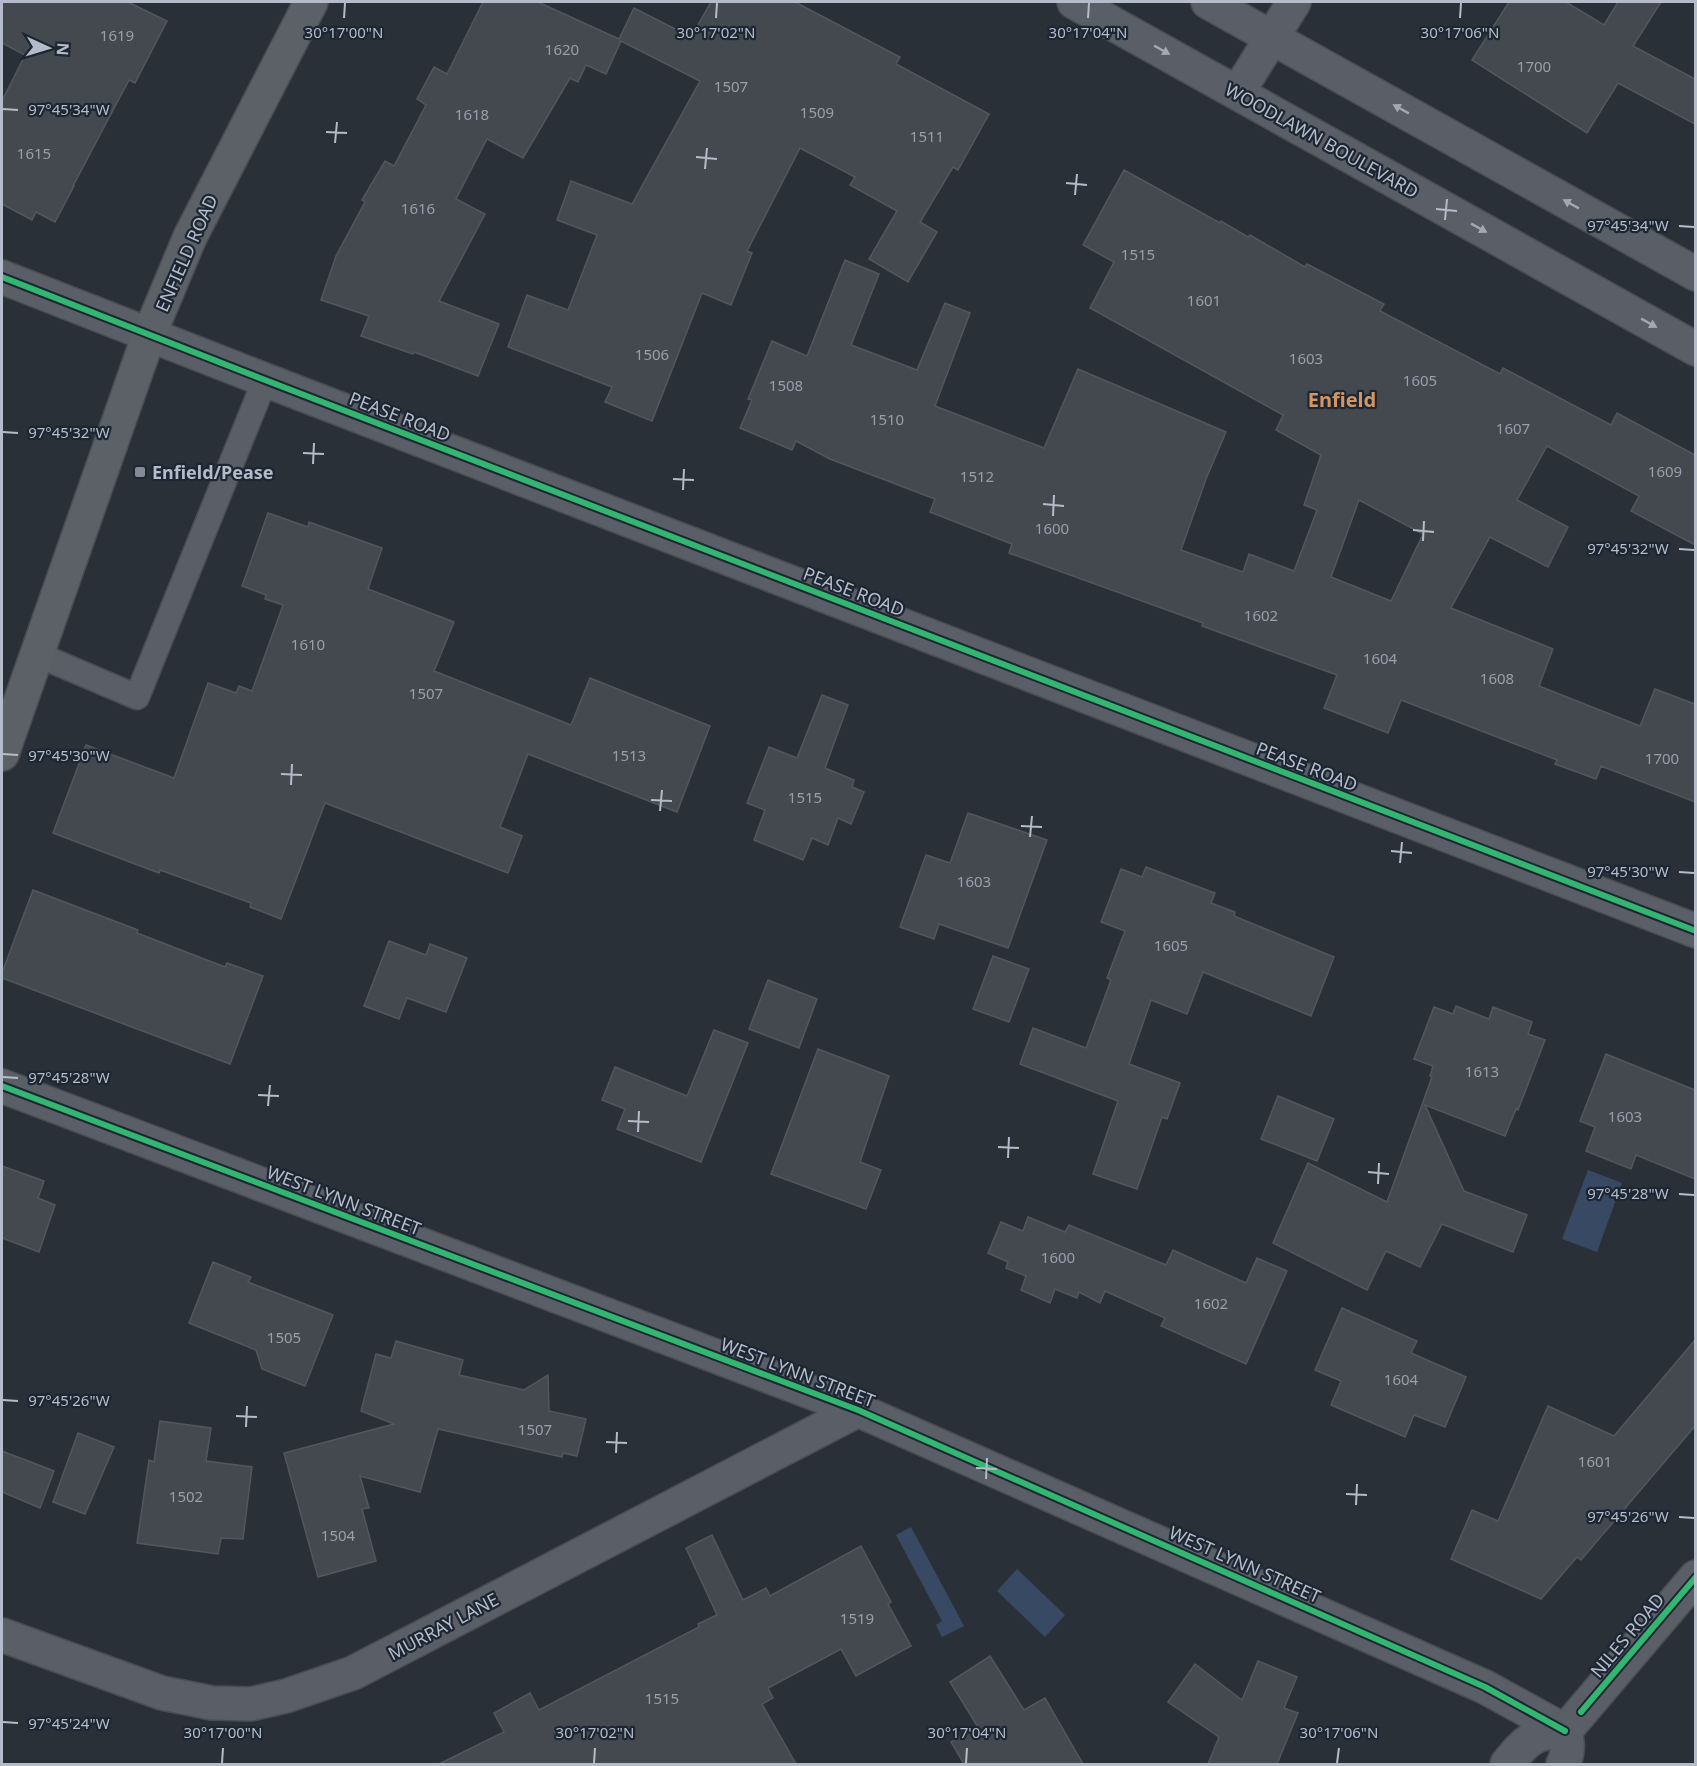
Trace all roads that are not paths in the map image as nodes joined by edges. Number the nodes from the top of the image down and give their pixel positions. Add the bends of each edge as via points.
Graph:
1 (312, 2) edge
2 (1074, 2) edge
3 (1208, 2) edge
4 (1294, 2) edge
5 (1272, 36) junction
6 (1238, 92) junction
7 (1695, 274) edge
8 (2, 277) edge
9 (149, 335) junction
10 (1695, 350) edge
11 (265, 380) junction
12 (36, 654) junction
13 (2, 754) edge
14 (1695, 931) edge
15 (2, 1086) edge
16 (858, 1410) junction
17 (1695, 1577) edge
18 (2, 1635) edge
19 (1565, 1731) junction
20 (1507, 1764) edge
21 (1563, 1764) edge

1 - 9 main road, ENFIELD ROAD via 190,237
2 -> 6 street, WOODLAWN BOULEVARD
3 - 5 street
4 - 5 street
5 - 6 street
7 -> 5 street
6 -> 10 street, WOODLAWN BOULEVARD
8 - 9 street, PEASE ROAD
9 - 11 street, PEASE ROAD
9 - 12 main road, ENFIELD ROAD
11 - 12 lane via 137,697
11 - 14 street, PEASE ROAD
12 - 13 main road, ENFIELD ROAD
15 - 16 street, WEST LYNN STREET
16 - 18 street, MURRAY LANE via 353,1673 286,1696 252,1704 162,1693
16 - 19 street, WEST LYNN STREET via 1485,1687
17 - 19 street, NILES ROAD
19 - 20 street via 1535,1736
19 - 21 street via 1568,1745

